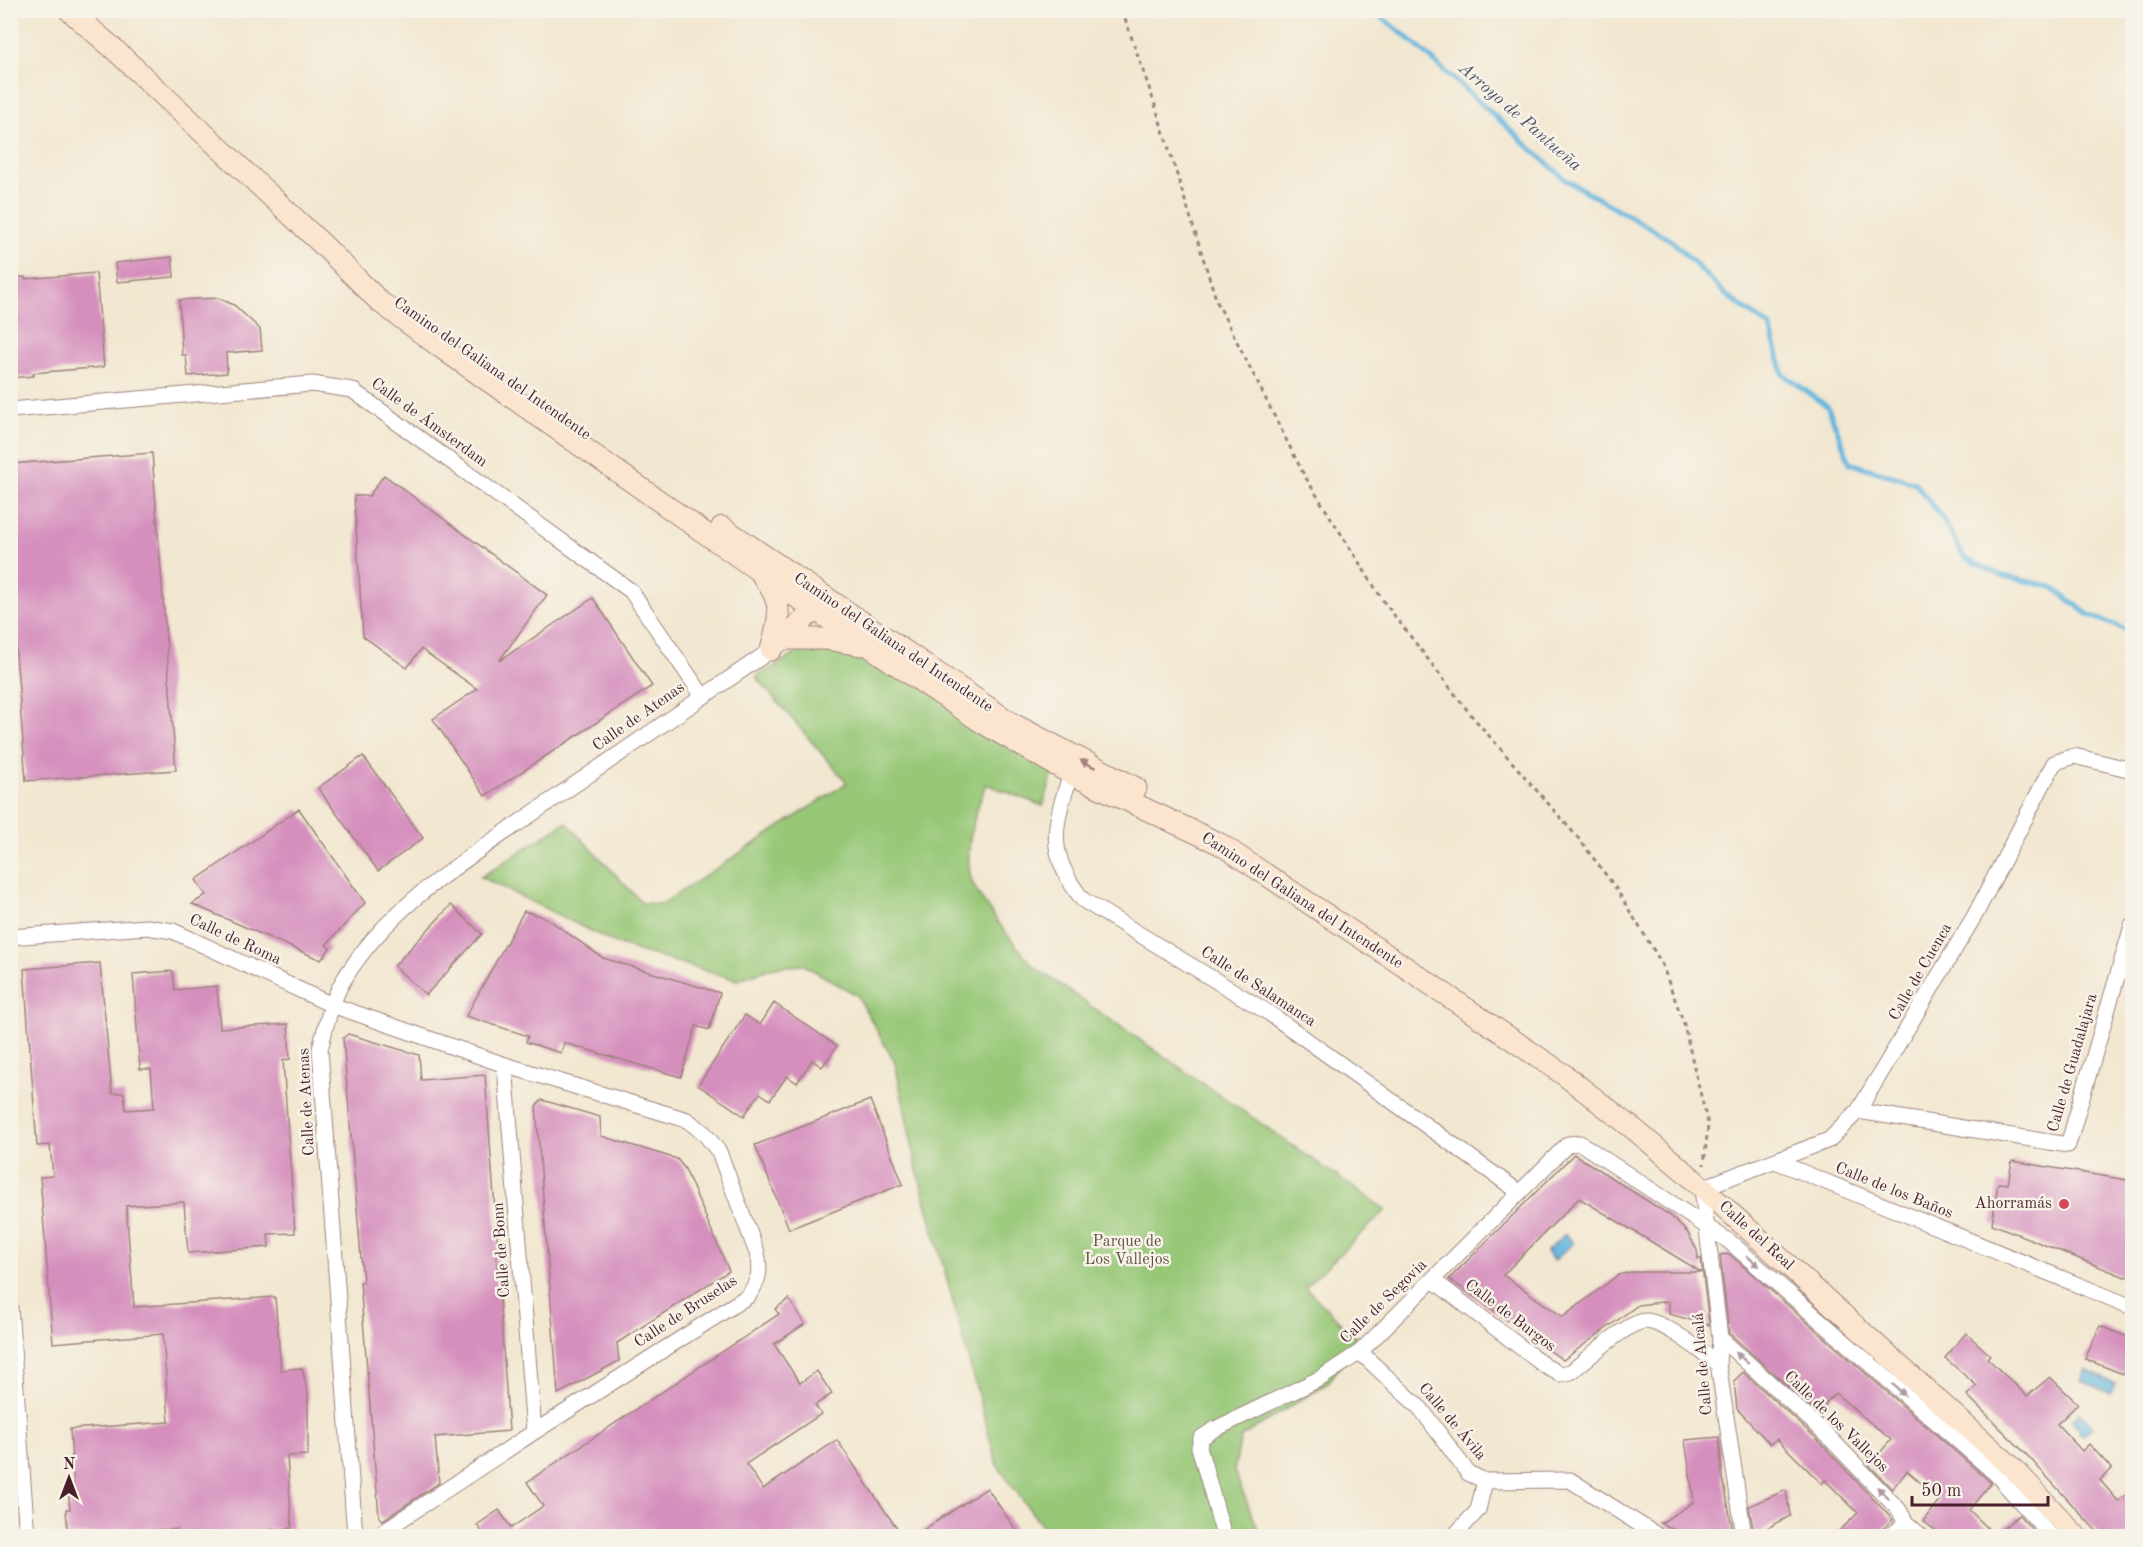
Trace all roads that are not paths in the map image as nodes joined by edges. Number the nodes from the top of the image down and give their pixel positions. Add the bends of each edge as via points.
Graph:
1 (69, 10) edge
2 (323, 245) junction
3 (10, 410) edge
4 (757, 569) junction
5 (788, 572) junction
6 (817, 611) junction
7 (779, 645) junction
8 (869, 646) junction
9 (702, 695) junction
10 (1011, 723) junction
11 (2133, 770) edge
12 (1071, 774) junction
13 (2133, 926) edge
14 (10, 937) edge
15 (1408, 969) junction
16 (332, 1005) junction
17 (506, 1065) junction
18 (1858, 1111) junction
19 (1775, 1161) junction
20 (1702, 1188) junction
21 (1519, 1192) junction
22 (1707, 1226) junction
23 (1433, 1280) junction
24 (2133, 1307) edge
25 (10, 1308) edge
26 (1720, 1338) junction
27 (1360, 1352) junction
28 (1718, 1363) junction
29 (534, 1432) junction
30 (1485, 1481) junction
31 (1906, 1523) junction
32 (27, 1536) edge
33 (355, 1536) edge
34 (376, 1536) edge
35 (1224, 1536) edge
36 (1454, 1536) edge
37 (1658, 1536) edge
38 (1744, 1536) edge
39 (1891, 1536) edge
40 (1921, 1536) edge
41 (2050, 1536) edge
42 (2076, 1536) edge

1 - 2 street, Camino del Galiana del Intendente
2 - 4 street, Camino del Galiana del Intendente via 398,316
2 - 5 street, Camino del Galiana del Intendente via 405,310
3 - 9 street, Calle de Ámsterdam via 312,384 352,390 631,591
4 - 6 street, Camino del Galiana del Intendente
4 - 7 street via 771,587 780,611
5 - 6 street
5 - 10 street, Camino del Galiana del Intendente
6 - 7 street via 808,614
6 - 8 street, Camino del Galiana del Intendente
6 - 10 street via 833,613 974,709
7 - 8 street via 826,639
7 - 9 street, Calle de Atenas
8 - 12 street, Camino del Galiana del Intendente via 983,723
9 - 16 street, Calle de Atenas via 417,895 368,947 343,981
15 -> 10 street, Camino del Galiana del Intendente via 1335,912 1226,837
11 - 18 street, Calle de Cuenca via 2074,756 2054,763 1975,915
12 - 15 street, Camino del Galiana del Intendente via 1220,844
12 - 21 street, Calle de Salamanca via 1058,812 1058,859 1068,882 1083,900 1269,1013
13 - 18 street, Calle de Guadalajara via 2068,1145
14 - 16 street, Calle de Roma via 147,927 173,931
15 - 20 street, Calle del Real via 1563,1074
16 - 17 street, Calle de Bruselas
16 - 33 street, Calle de Atenas via 320,1049
17 - 29 street, Calle de Bonn
17 - 29 street, Calle de Bruselas via 687,1120 704,1133 719,1152 760,1267 757,1283 748,1296
18 - 19 street, Calle de Cuenca via 1829,1140
19 - 20 street, Calle de Cuenca
19 - 24 street, Calle de los Baños
20 - 22 street, Calle de Alcalá
20 - 42 street, Calle del Real via 2015,1470
21 - 22 street, Calle de Segovia via 1568,1144 1580,1143
21 - 23 street, Calle de Segovia
22 - 26 street, Calle de Alcalá
22 -> 41 street via 1789,1291 1995,1473
23 - 27 street, Calle de Segovia
23 - 28 street, Calle de Burgos via 1560,1374 1571,1372 1631,1326 1645,1320 1658,1324
25 - 32 street
26 - 28 street, Calle de Alcalá
31 -> 26 street, Calle de los Vallejos via 1899,1510 1824,1432
27 - 30 street, Calle de Ávila via 1421,1409 1468,1473
27 - 35 street, Calle de Segovia via 1322,1378 1201,1438 1199,1447
28 - 38 street, Calle de Alcalá
29 - 34 street, Calle de Bruselas
30 - 36 street via 1478,1510
30 - 37 street, Calle de Ávila via 1570,1480
31 - 39 street
31 - 40 street, Calle de los Vallejos

